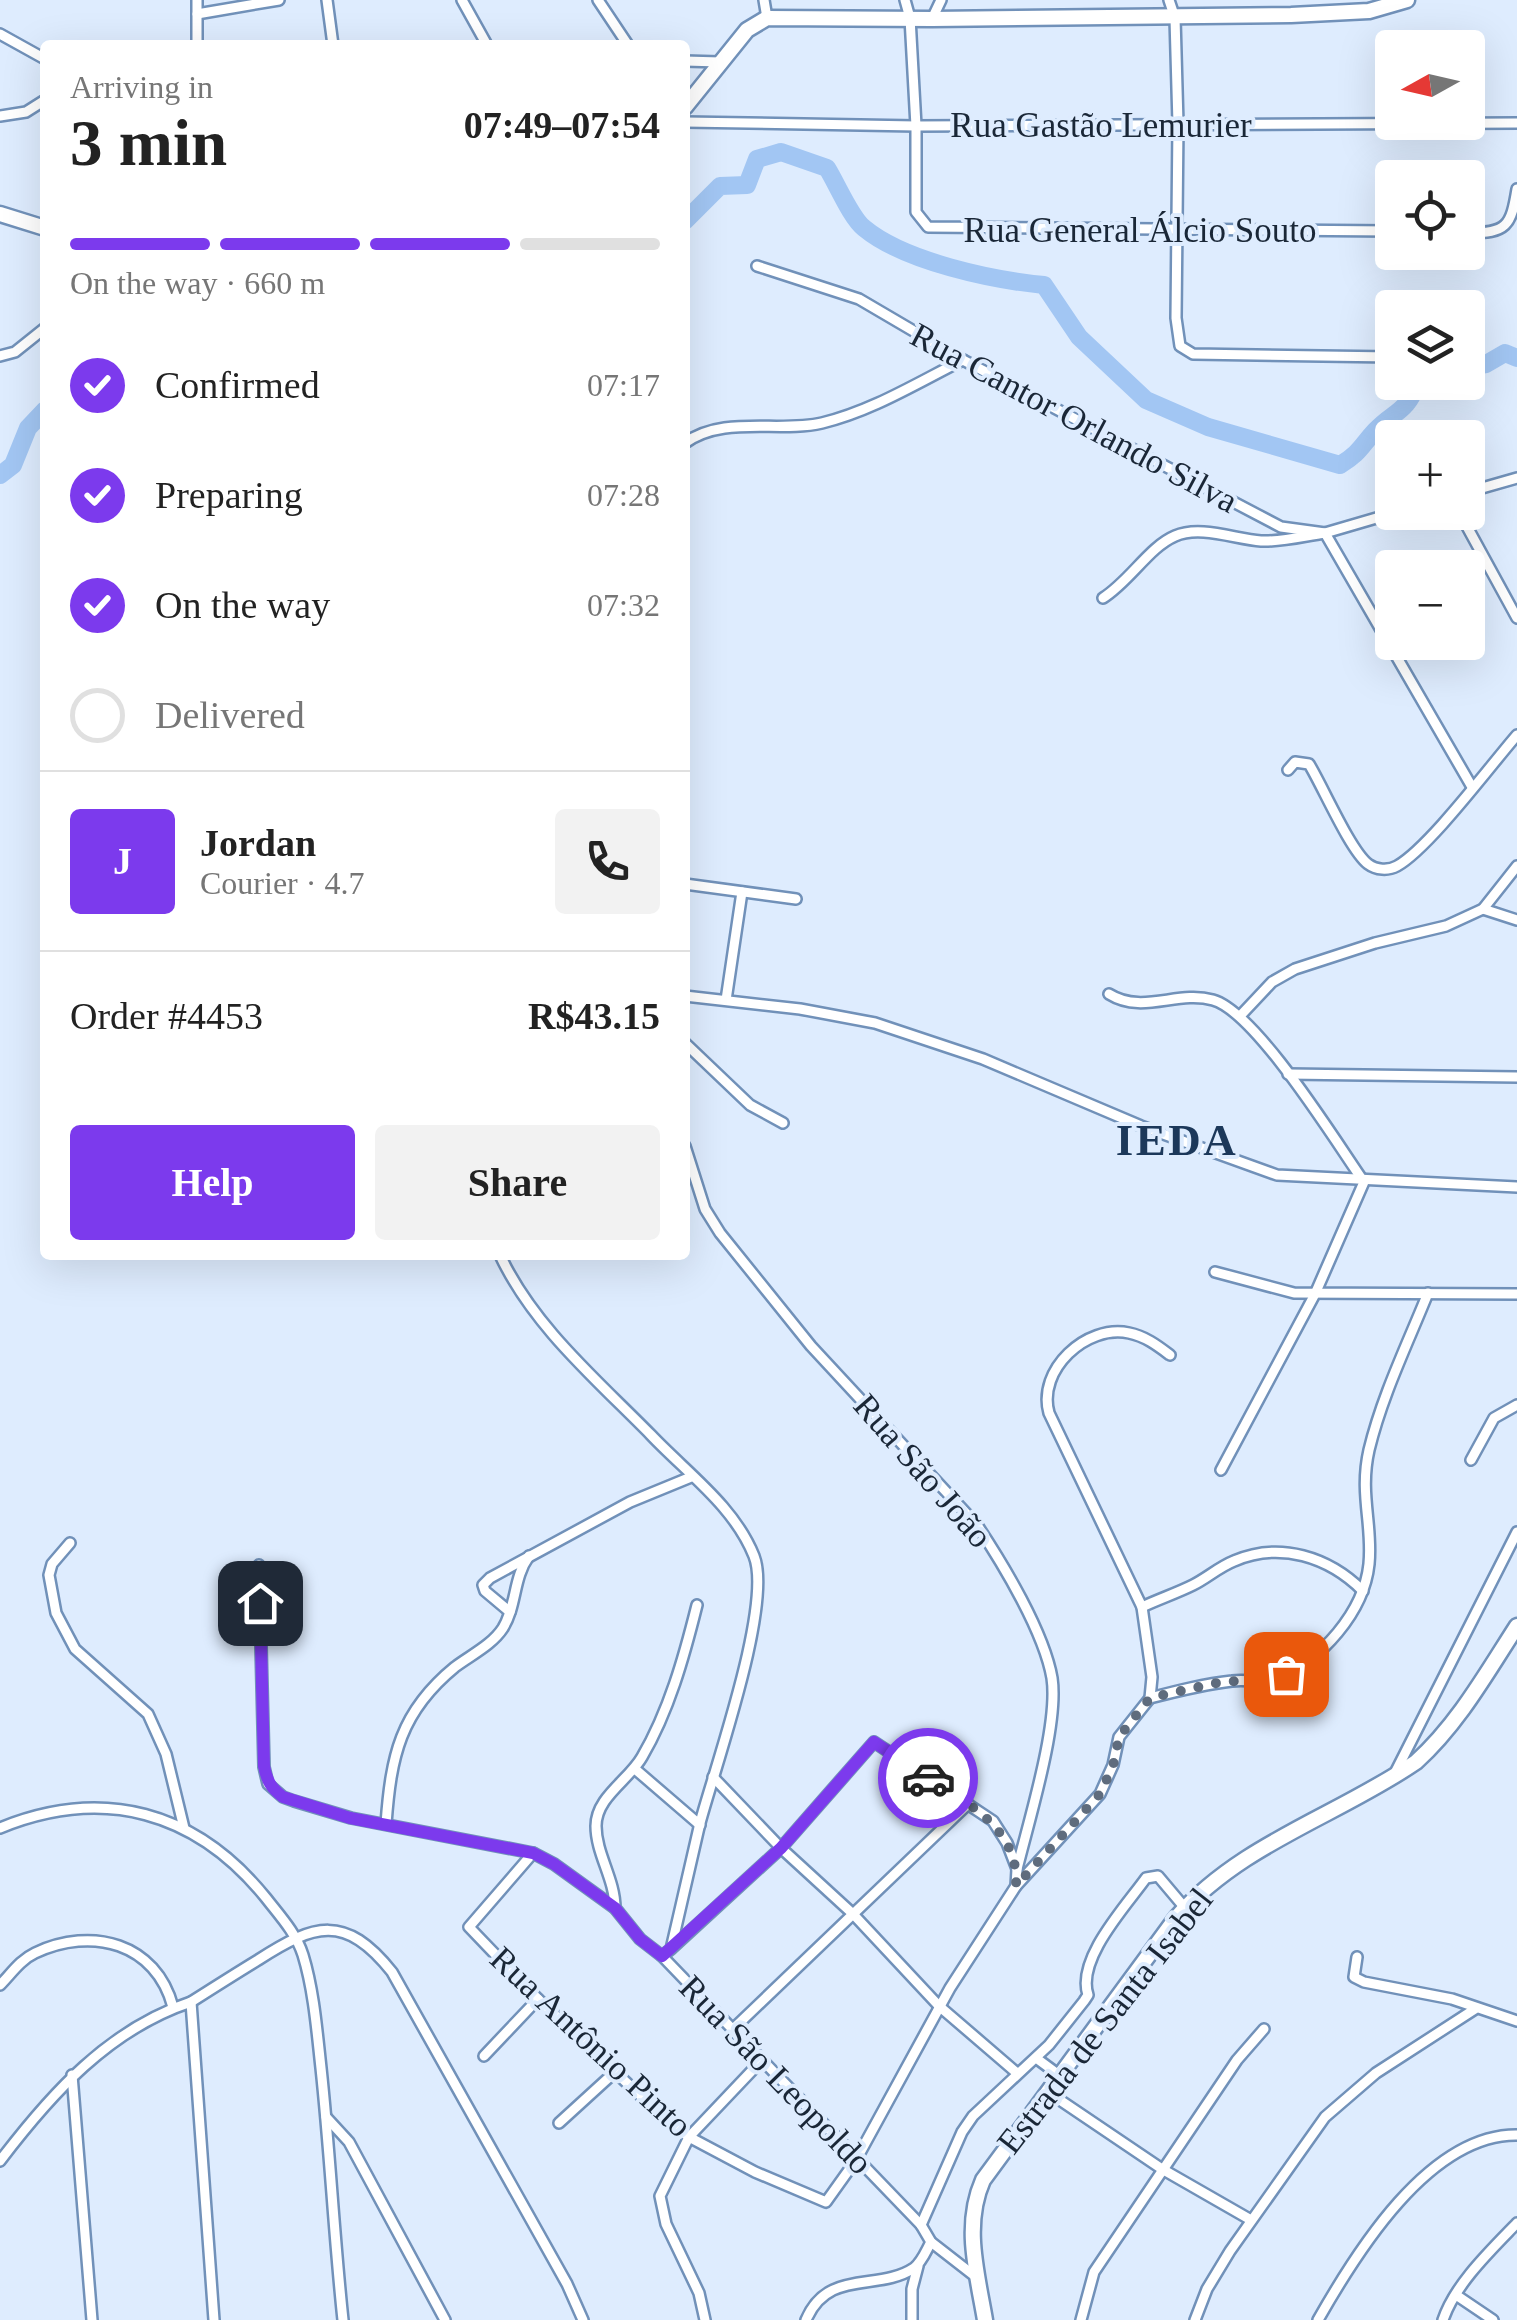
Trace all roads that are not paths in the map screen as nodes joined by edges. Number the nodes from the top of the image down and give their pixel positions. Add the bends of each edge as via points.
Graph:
1 (197, 0) edge
2 (279, 0) edge
3 (327, 0) edge
4 (462, 0) edge
5 (598, 0) edge
6 (764, 0) edge
7 (905, 0) edge
8 (941, 0) edge
9 (1169, 0) edge
10 (1407, 0) edge
11 (1310, 7) edge
12 (198, 14) junction
13 (767, 18) junction
14 (910, 18) junction
15 (1175, 18) junction
16 (932, 19) junction
17 (0, 34) edge
18 (197, 40) edge
19 (332, 40) edge
20 (484, 40) edge
21 (625, 40) edge
22 (40, 56) edge
23 (690, 61) edge
24 (720, 62) junction
25 (690, 101) edge
26 (40, 103) edge
27 (0, 116) edge
28 (690, 122) edge
29 (1517, 123) edge
30 (1178, 124) junction
31 (916, 126) junction
32 (1517, 188) edge
33 (0, 214) edge
34 (40, 226) edge
35 (1177, 228) junction
36 (1375, 231) edge
37 (1485, 232) edge
38 (757, 266) dead end
39 (40, 332) edge
40 (0, 356) edge
41 (1375, 357) edge
42 (963, 360) junction
43 (690, 441) edge
44 (1517, 478) edge
45 (1485, 487) edge
46 (1375, 518) edge
47 (1470, 530) edge
48 (1324, 533) junction
49 (1103, 598) dead end
50 (1517, 618) edge
51 (1517, 735) edge
52 (1288, 770) dead end
53 (1472, 787) junction
54 (1517, 866) edge
55 (690, 885) edge
56 (742, 892) junction
57 (796, 899) dead end
58 (1483, 909) junction
59 (1517, 920) edge
60 (1108, 994) dead end
61 (690, 996) edge
62 (726, 1000) junction
63 (1240, 1016) junction
64 (690, 1048) edge
65 (1288, 1074) junction
66 (1517, 1077) edge
67 (783, 1124) dead end
68 (690, 1162) edge
69 (1364, 1182) junction
70 (1517, 1187) edge
71 (503, 1260) edge
72 (1215, 1272) dead end
73 (1428, 1293) junction
74 (1315, 1294) junction
75 (1517, 1294) edge
76 (1170, 1356) dead end
77 (1517, 1404) edge
78 (1471, 1460) dead end
79 (1222, 1470) dead end
80 (692, 1477) junction
81 (1517, 1532) edge
82 (70, 1544) dead end
83 (529, 1556) junction
84 (259, 1564) dead end
85 (1363, 1592) junction
86 (697, 1605) dead end
87 (1142, 1606) junction
88 (510, 1612) junction
89 (1517, 1626) edge
90 (1150, 1698) junction
91 (635, 1769) junction
92 (713, 1776) junction
93 (1393, 1778) junction
94 (968, 1804) junction
95 (386, 1824) junction
96 (700, 1825) junction
97 (0, 1828) edge
98 (184, 1828) junction
99 (781, 1848) junction
100 (533, 1853) junction
101 (1017, 1869) junction
102 (1016, 1886) junction
103 (615, 1908) junction
104 (1185, 1908) junction
105 (852, 1914) junction
106 (296, 1936) junction
107 (666, 1952) junction
108 (1357, 1958) dead end
109 (0, 1985) edge
110 (1088, 1995) junction
111 (538, 1999) junction
112 (191, 2002) junction
113 (939, 2006) junction
114 (174, 2007) junction
115 (1108, 2008) junction
116 (1475, 2009) junction
117 (1517, 2021) edge
118 (1264, 2029) dead end
119 (732, 2030) junction
120 (484, 2056) dead end
121 (1036, 2058) junction
122 (762, 2060) junction
123 (616, 2071) junction
124 (1018, 2074) junction
125 (72, 2075) junction
126 (1059, 2075) junction
127 (1048, 2092) junction
128 (326, 2117) junction
129 (559, 2124) dead end
130 (1517, 2135) edge
131 (690, 2138) junction
132 (856, 2160) junction
133 (0, 2161) edge
134 (1162, 2168) junction
135 (826, 2202) joint
136 (1251, 2220) junction
137 (1517, 2223) edge
138 (921, 2225) junction
139 (931, 2242) junction
140 (918, 2266) junction
141 (978, 2278) junction
142 (1456, 2295) junction
143 (92, 2320) edge
144 (214, 2320) edge
145 (343, 2320) edge
146 (445, 2320) edge
147 (583, 2320) edge
148 (705, 2320) edge
149 (806, 2320) edge
150 (912, 2320) edge
151 (985, 2320) edge
152 (1081, 2320) edge
153 (1196, 2320) edge
154 (1318, 2320) edge
155 (1442, 2320) edge
156 (1493, 2320) edge

1 - 12 street
2 - 12 street
3 - 19 street
4 - 20 street
5 - 21 street
6 - 13 street
7 - 14 street
8 - 16 street
9 - 15 street
10 - 11 main road via 1369,11
11 - 15 main road
12 - 18 street
13 - 14 main road
13 - 24 main road
14 - 16 main road
14 - 31 street
15 - 16 main road
15 - 30 street
17 - 22 street
23 - 24 street
24 - 25 main road
26 - 27 street
28 - 31 street, Rua Gastão Lemurier
29 - 30 street, Rua Gastão Lemurier
30 - 31 street, Rua Gastão Lemurier
30 - 35 street
31 - 35 street, Rua General Álcio Souto via 916,212 928,227
32 - 37 street via 1507,224
33 - 34 main road
35 - 36 street, Rua General Álcio Souto
35 - 41 street via 1176,318 1186,351
38 - 42 street, Rua Cantor Orlando Silva via 845,293
39 - 40 street
42 - 43 street via 862,411 818,424 710,431
42 - 48 street, Rua Cantor Orlando Silva via 1249,512
44 - 45 street
46 - 48 street, Rua Cantor Orlando Silva
47 - 50 street
48 - 49 street via 1266,541 1176,535
48 - 53 street
51 - 53 street
52 - 53 street via 1295,762 1309,764 1360,854 1378,868 1400,865
54 - 58 street
55 - 56 street
56 - 57 street
56 - 62 street
58 - 59 street
58 - 63 street via 1446,926 1294,969
60 - 63 street via 1133,1004 1206,999
61 - 62 street
62 - 69 street via 875,1023 983,1059 1255,1169
63 - 65 street
64 - 67 street via 750,1105
65 - 66 street
65 - 69 street
68 - 101 street, Rua São João via 720,1233 811,1346 977,1525 1043,1648 1052,1710
69 - 70 street
69 - 74 street
71 - 80 street via 565,1348
72 - 74 street
73 - 74 street
73 - 75 street
73 - 85 street via 1368,1453 1370,1563
74 - 79 street
76 - 87 street via 1129,1333 1102,1333 1068,1354 1046,1390 1049,1413
77 - 78 street via 1494,1418
80 - 83 street
80 - 92 street via 728,1510 758,1576 752,1638
81 - 93 street
82 - 98 street via 49,1575 56,1613 75,1650 148,1714 166,1754
83 - 88 street
83 - 88 street via 483,1585
84 - 95 street, Rua São Leopoldo via 268,1784 294,1801
85 - 87 street via 1344,1572 1316,1558 1258,1552
85 - 90 street via 1329,1642 1286,1674
86 - 91 street via 662,1720
87 - 90 street via 1152,1657
88 - 95 street via 494,1638 430,1689 408,1722 390,1769
89 - 93 main road, Estrada de Santa Isabel via 1448,1730
90 - 102 street via 1119,1737 1100,1794
91 - 96 street
91 - 103 street via 609,1796 596,1825
92 - 96 street
92 - 99 street
93 - 104 main road, Estrada de Santa Isabel via 1241,1860
94 - 99 street via 874,1742
94 - 101 street via 1000,1830
94 - 105 street
95 - 100 street, Rua São Leopoldo
96 - 107 street
97 - 98 street via 50,1810 95,1806
98 - 106 street via 250,1879
99 - 105 street
99 - 107 street
100 - 103 street, Rua São Leopoldo
100 - 111 street, Rua Antônio Pinto via 469,1928
101 - 102 street, Rua São João
102 - 113 street, Rua São João
103 - 107 street, Rua São Leopoldo via 640,1939
104 - 110 street via 1158,1876 1146,1878 1089,1960
104 - 115 main road, Estrada de Santa Isabel
105 - 113 street
105 - 119 street
106 - 112 street
106 - 128 street
106 - 147 street via 334,1930 368,1947 392,1972
107 - 119 street, Rua São Leopoldo
108 - 116 street via 1354,1977 1364,1982
109 - 114 street via 35,1953 94,1941 121,1945 151,1962
110 - 115 street
110 - 121 street
111 - 120 street
111 - 123 street, Rua Antônio Pinto
112 - 114 street
112 - 144 street
113 - 124 street
113 - 132 street, Rua São João
114 - 125 street
115 - 126 main road, Estrada de Santa Isabel
116 - 117 street
116 - 136 street via 1349,2093
118 - 134 street
119 - 122 street, Rua São Leopoldo
121 - 124 street
121 - 126 street
122 - 131 street
122 - 132 street, Rua São Leopoldo
123 - 129 street
123 - 131 street, Rua Antônio Pinto
124 - 138 street via 962,2132
125 - 133 street
125 - 143 street
126 - 127 main road, Estrada de Santa Isabel
127 - 134 street
127 - 141 main road, Estrada de Santa Isabel via 975,2198
128 - 145 street
128 - 146 street via 349,2142
130 - 154 street via 1480,2142 1406,2194
131 - 135 street, Rua Antônio Pinto
131 - 148 street via 660,2196 661,2209
132 - 135 street, Rua São João
132 - 138 street, Rua São Leopoldo
134 - 136 street
134 - 152 street via 1094,2272
136 - 153 street via 1207,2289
137 - 142 street
138 - 139 street, Rua São Leopoldo
139 - 140 street
139 - 141 street, Rua São Leopoldo
140 - 149 street via 823,2295
140 - 150 street
141 - 151 main road, Estrada de Santa Isabel
142 - 155 street
142 - 156 street

